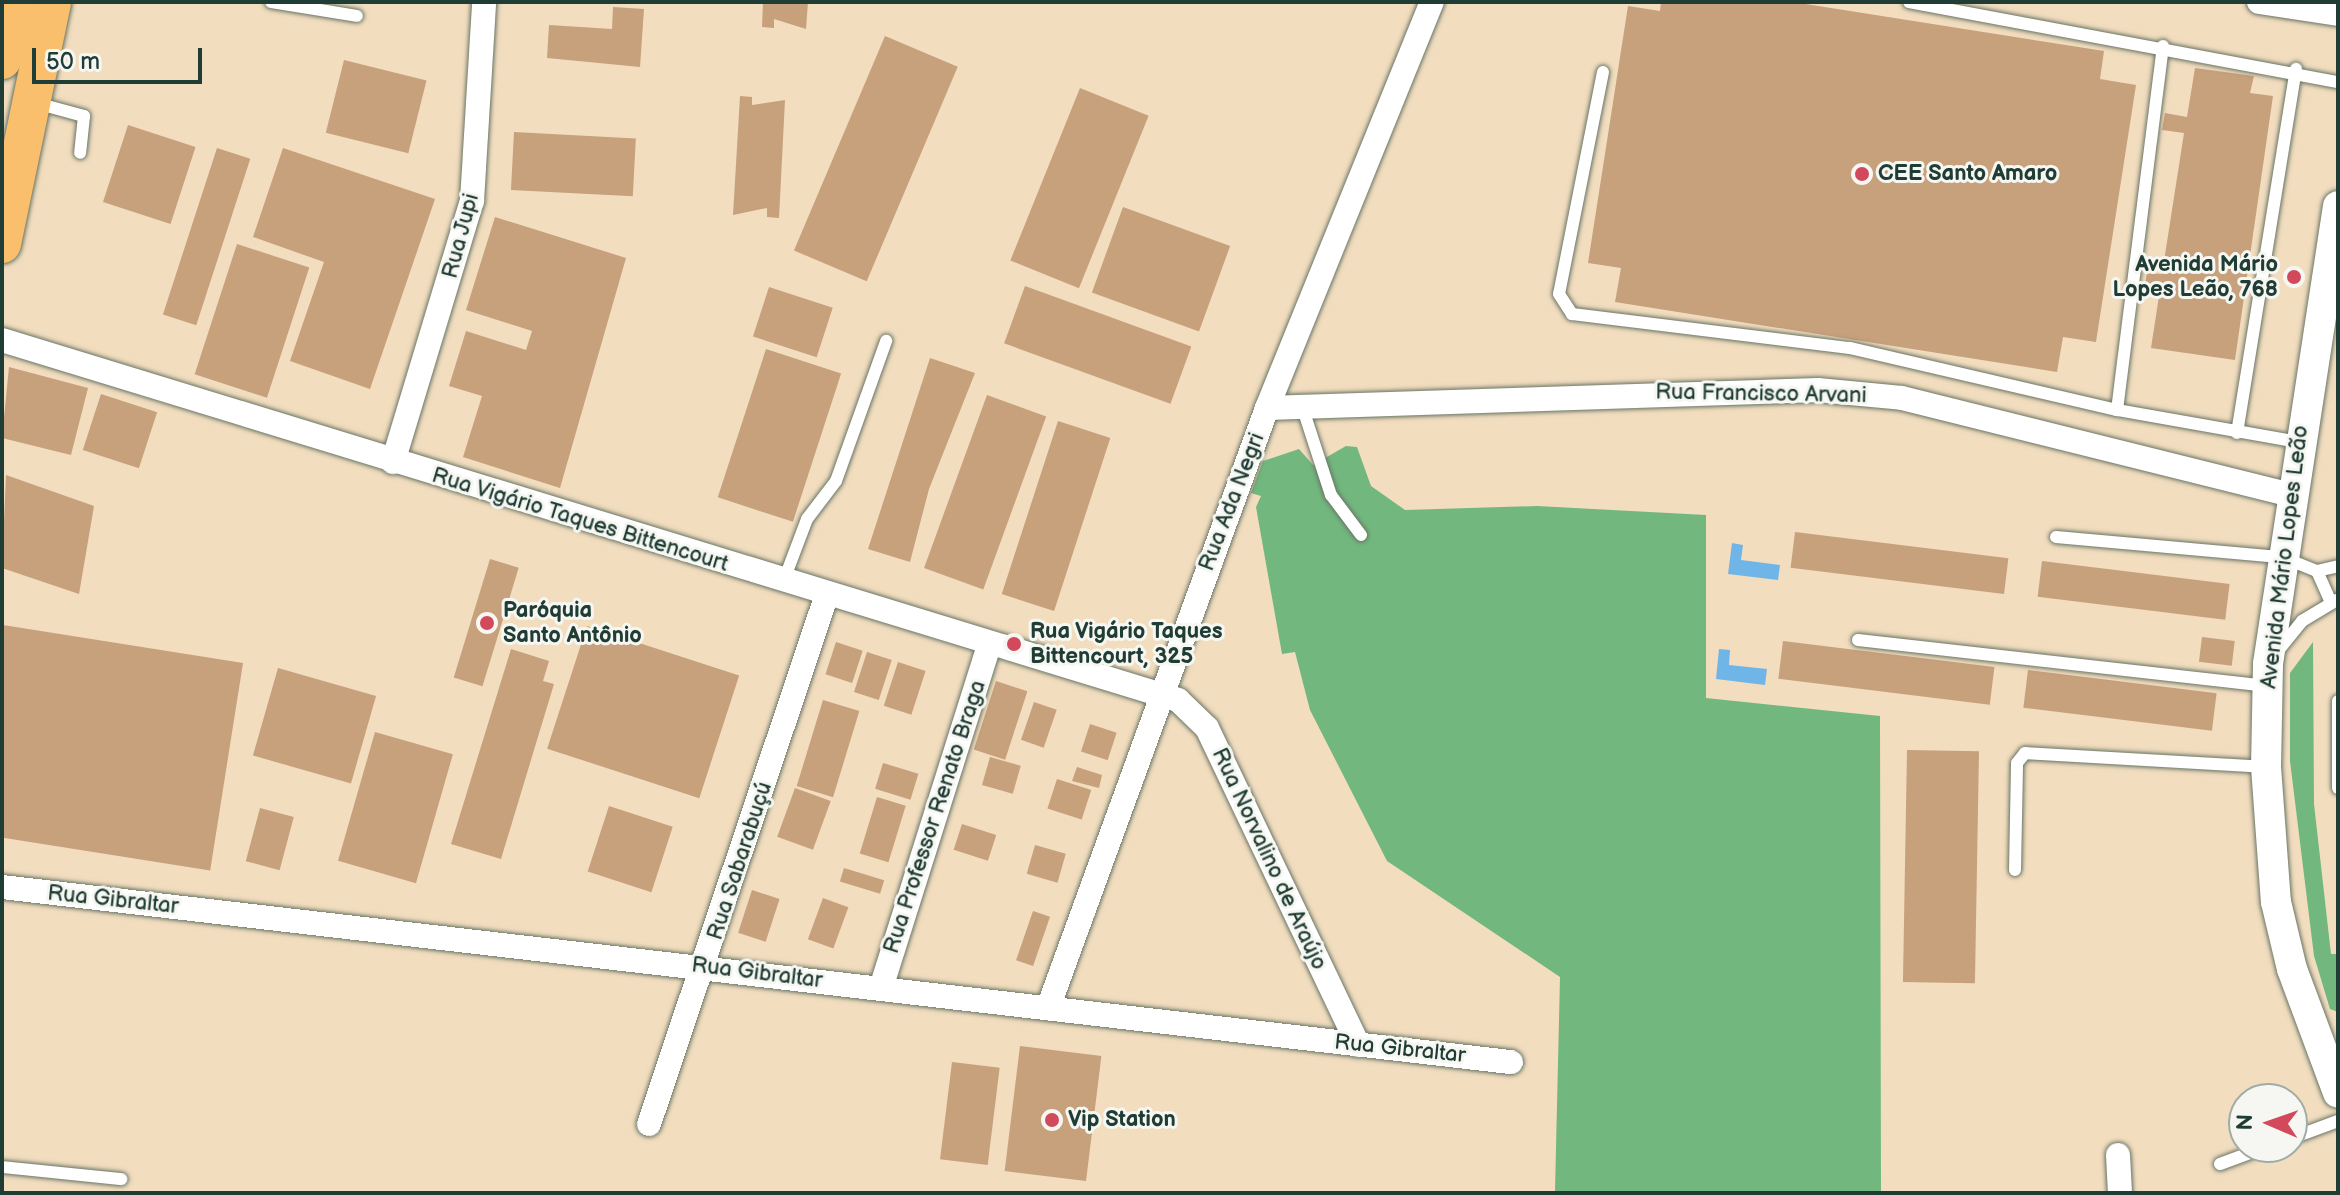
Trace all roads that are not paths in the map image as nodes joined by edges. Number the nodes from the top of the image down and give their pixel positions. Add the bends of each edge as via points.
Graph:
1 (14, 2) edge
2 (52, 2) edge
3 (271, 2) edge
4 (484, 2) edge
5 (1432, 2) edge
6 (1909, 2) edge
7 (2259, 2) edge
8 (2338, 14) edge
9 (357, 16) dead end
10 (2163, 46) junction
11 (2, 60) edge
12 (2296, 69) junction
13 (1603, 72) dead end
14 (2338, 82) edge
15 (31, 102) junction
16 (80, 153) dead end
17 (2338, 206) edge
18 (2, 244) edge
19 (2, 340) edge
20 (886, 341) dead end
21 (1302, 406) junction
22 (1267, 408) junction
23 (2117, 410) junction
24 (2237, 433) junction
25 (2298, 442) junction
26 (393, 462) junction
27 (2290, 495) junction
28 (1361, 535) dead end
29 (2056, 537) dead end
30 (2282, 557) junction
31 (2338, 566) edge
32 (2317, 571) junction
33 (783, 583) junction
34 (826, 597) junction
35 (2334, 600) edge
36 (1858, 640) dead end
37 (989, 645) junction
38 (2267, 675) junction
39 (1159, 694) junction
40 (2338, 701) edge
41 (2266, 767) junction
42 (2338, 788) edge
43 (2015, 870) dead end
44 (2, 887) edge
45 (705, 967) junction
46 (881, 988) junction
47 (1048, 1008) junction
48 (1358, 1045) junction
49 (2328, 1045) edge
50 (1511, 1062) dead end
51 (2338, 1093) edge
52 (2338, 1121) edge
53 (649, 1124) dead end
54 (2308, 1132) edge
55 (2118, 1155) dead end
56 (2228, 1161) edge
57 (2220, 1164) dead end
58 (2, 1167) edge
59 (121, 1179) dead end
60 (2120, 1193) edge

1 - 11 main road
2 - 15 main road
3 - 9 lane
4 - 26 street, Rua Jupi via 472,201
5 - 22 street, Rua Ada Negri
6 - 10 lane
7 - 8 street
10 - 12 lane
10 - 23 lane
12 - 14 lane
12 - 24 lane
13 - 23 lane via 1559,294 1572,314 1850,348
15 - 16 lane via 84,116
15 - 18 main road
17 - 25 street, Avenida Mário Lopes Leão
19 - 26 street, Rua Vigário Taques Bittencourt
20 - 33 lane via 836,481 807,519
21 - 22 street, Rua Francisco Arvani
21 - 27 street, Rua Francisco Arvani via 1832,392 1902,398
21 - 28 lane via 1331,495
22 - 39 street, Rua Ada Negri
23 - 24 lane
24 - 25 lane
25 - 27 street, Avenida Mário Lopes Leão
26 - 33 street, Rua Vigário Taques Bittencourt
27 - 30 street, Avenida Mário Lopes Leão
29 - 30 lane
30 - 32 lane
30 - 38 street, Avenida Mário Lopes Leão
31 - 32 lane
32 - 35 lane
33 - 34 street, Rua Vigário Taques Bittencourt
34 - 37 street, Rua Vigário Taques Bittencourt
34 - 45 street, Rua Sabarabuçú
35 - 38 lane
36 - 38 lane
37 - 39 street, Rua Vigário Taques Bittencourt
37 - 46 street, Rua Professor Renato Braga
38 - 41 street, Avenida Mário Lopes Leão
39 - 47 street, Rua Ada Negri
39 - 48 street, Rua Norvalino de Araújo via 1193,711 1207,728
40 - 42 lane
41 - 43 lane via 2025,753 2017,763
41 - 49 street, Avenida Mário Lopes Leão via 2276,902
44 - 45 street, Rua Gibraltar
45 - 46 street, Rua Gibraltar
45 - 53 street, Rua Sabarabuçú
46 - 47 street, Rua Gibraltar
47 - 48 street, Rua Gibraltar
48 - 50 street, Rua Gibraltar
49 - 51 street, Avenida Mário Lopes Leão
52 - 54 lane
55 - 60 street
56 - 57 lane
58 - 59 lane

